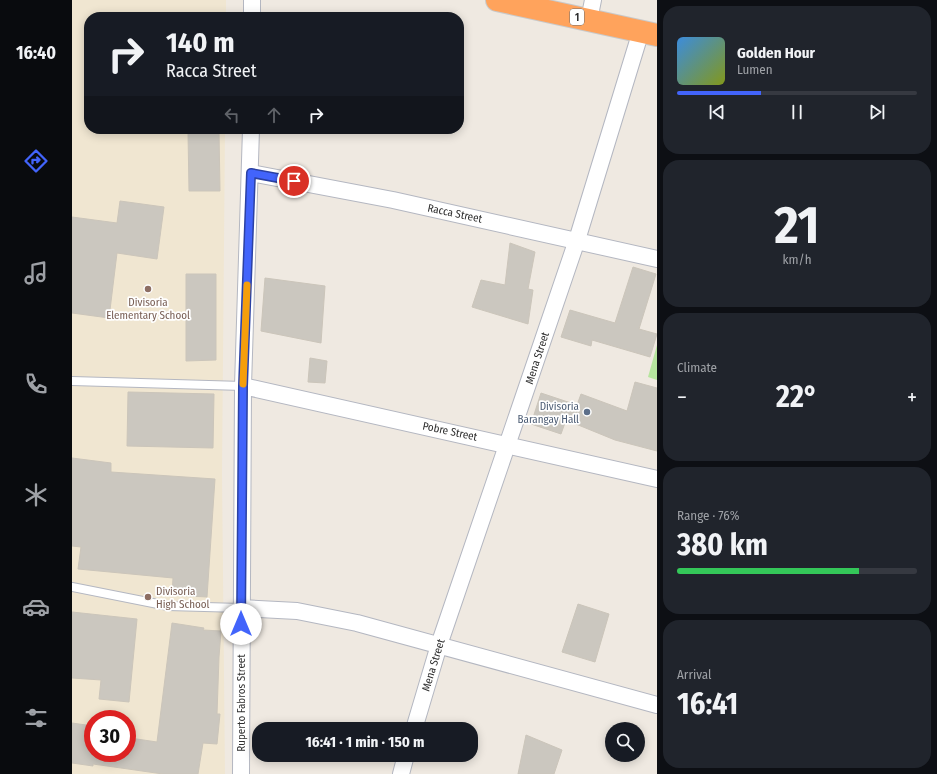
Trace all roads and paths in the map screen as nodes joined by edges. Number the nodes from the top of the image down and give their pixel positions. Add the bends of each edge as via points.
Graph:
1 (252, 0) edge
2 (497, 0) edge
3 (591, 10) edge
4 (252, 12) edge
5 (649, 33) edge
6 (252, 134) edge
7 (251, 173) junction
8 (577, 240) junction
9 (657, 259) edge
10 (72, 381) edge
11 (243, 386) junction
12 (508, 444) junction
13 (657, 479) edge
14 (72, 587) edge
15 (241, 608) junction
16 (439, 646) junction
17 (657, 705) edge
18 (416, 722) edge
19 (404, 762) edge
20 (241, 774) edge
21 (401, 774) edge

1 - 4 street
2 - 3 highway, 1
3 - 5 highway, 1
5 - 8 street, Mena Street
6 - 7 street, Ruperto Fabros Street
7 - 8 street, Racca Street via 393,200
7 - 11 street, Ruperto Fabros Street
8 - 9 street, Racca Street
8 - 12 street, Mena Street
10 - 11 lane
11 - 12 street, Pobre Street
11 - 15 street, Ruperto Fabros Street
12 - 13 street, Pobre Street
12 - 16 street, Mena Street
14 - 15 lane via 168,606
15 - 16 street via 297,611 357,623
15 - 20 street, Ruperto Fabros Street
16 - 17 street
16 - 18 street, Mena Street
19 - 21 street

